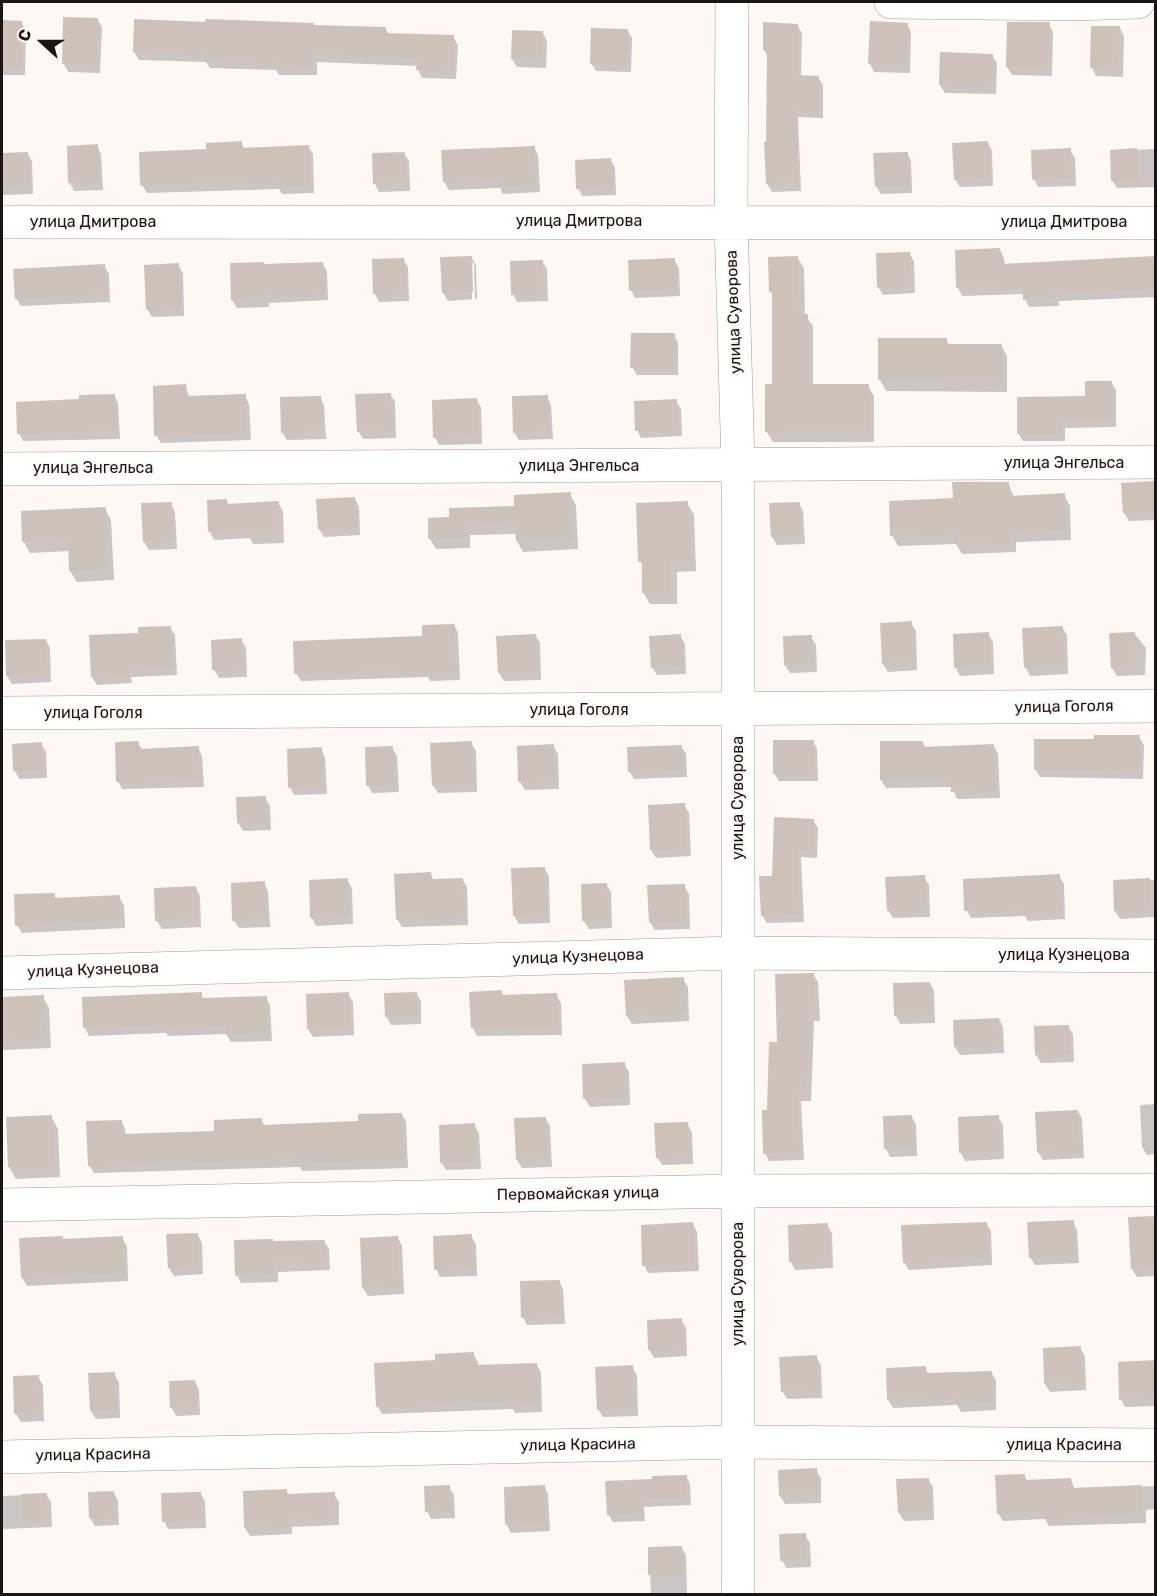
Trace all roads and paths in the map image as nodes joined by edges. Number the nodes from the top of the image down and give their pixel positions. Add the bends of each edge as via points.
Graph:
1 (732, 2) edge
2 (891, 2) edge
3 (1138, 2) edge
4 (731, 221) junction
5 (2, 222) edge
6 (1155, 223) edge
7 (1155, 462) edge
8 (738, 465) junction
9 (2, 469) edge
10 (1155, 706) edge
11 (738, 710) junction
12 (2, 713) edge
13 (738, 953) junction
14 (1155, 956) edge
15 (2, 973) edge
16 (1155, 1190) edge
17 (737, 1191) junction
18 (2, 1205) edge
19 (738, 1442) junction
20 (1155, 1445) edge
21 (2, 1457) edge
22 (738, 1594) edge

1 - 4 street, улица Суворова
2 - 3 street
4 - 5 street, улица Дмитрова
4 - 6 street, улица Дмитрова
4 - 8 street, улица Суворова
7 - 8 street, улица Энгельса
8 - 9 street, улица Энгельса
8 - 11 street, улица Суворова
10 - 11 street, улица Гоголя
11 - 12 street, улица Гоголя
11 - 13 street, улица Суворова
13 - 14 street, улица Кузнецова
13 - 15 street, улица Кузнецова
13 - 17 street, улица Суворова
16 - 17 street, Первомайская улица
17 - 18 street, Первомайская улица
17 - 19 street, улица Суворова
19 - 20 street, улица Красина
19 - 21 street, улица Красина
19 - 22 street, улица Суворова

